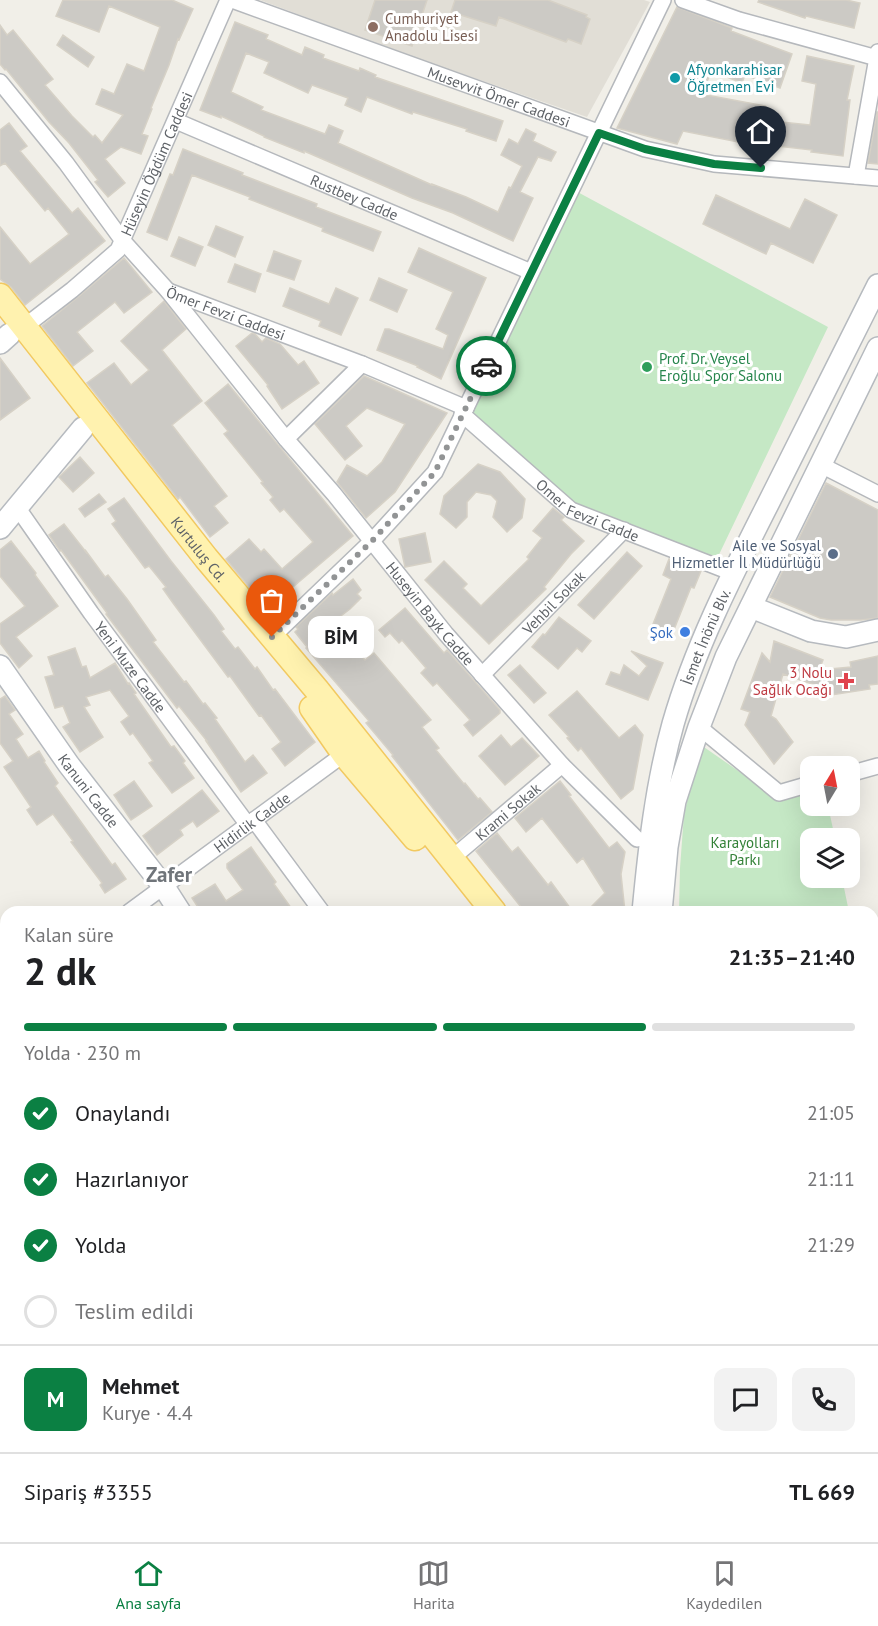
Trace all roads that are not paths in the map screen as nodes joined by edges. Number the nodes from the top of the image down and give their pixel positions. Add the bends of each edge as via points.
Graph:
1 (230, 0) edge
2 (663, 0) edge
3 (683, 0) edge
4 (877, 55) edge
5 (0, 82) edge
6 (176, 121) junction
7 (599, 133) junction
8 (856, 176) junction
9 (878, 178) edge
10 (123, 241) junction
11 (531, 272) junction
12 (878, 285) edge
13 (168, 291) junction
14 (0, 296) edge
15 (9, 331) edge
16 (878, 348) edge
17 (362, 364) junction
18 (464, 411) junction
19 (83, 428) junction
20 (286, 438) junction
21 (820, 465) junction
22 (878, 494) edge
23 (6, 516) edge
24 (624, 530) junction
25 (372, 541) junction
26 (733, 573) junction
27 (751, 607) junction
28 (878, 630) edge
29 (272, 637) junction
30 (701, 644) junction
31 (0, 666) edge
32 (482, 675) junction
33 (699, 727) junction
34 (344, 754) junction
35 (689, 760) junction
36 (562, 765) junction
37 (878, 766) edge
38 (860, 771) edge
39 (800, 787) edge
40 (251, 823) junction
41 (637, 839) junction
42 (452, 859) junction
43 (164, 887) junction
44 (137, 906) edge
45 (176, 906) edge
46 (317, 906) edge
47 (472, 906) edge
48 (489, 906) edge
49 (631, 906) edge
50 (644, 906) edge
51 (662, 906) edge
52 (674, 906) edge

1 - 6 street, Hüseyin Öğdüm Caddesi
1 - 7 street, Musevvit Ömer Caddesi
2 - 7 street
3 - 4 street via 846,51
4 - 8 street
5 - 10 street, Ömer Fevzi Caddesi
6 - 10 street, Hüseyin Öğdüm Caddesi
6 - 11 street, Rustbey Cadde
7 - 8 street, Musevvit Ömer Caddesi via 645,149 714,164
7 - 11 street
8 - 9 street, Musevvit Ömer Caddesi
10 - 13 street, Ömer Fevzi Caddesi
10 - 15 street, Hüseyin Öğdüm Caddesi via 118,250 72,290
11 - 18 street
12 - 26 main road, İsmet İnönü Blv.
13 - 17 street, Ömer Fevzi Caddesi
13 - 20 street, Huseyin Bayk Cadde
14 - 15 main road, Kurtuluş Cd.
15 - 19 main road, Kurtuluş Cd.
15 - 29 main road, Kurtuluş Cd.
16 - 21 main road, İsmet İnönü Blv.
17 - 18 street, Ömer Fevzi Caddesi
17 - 20 street
18 - 24 street, Omer Fevzi Cadde via 571,510
18 - 25 street via 435,472
19 - 23 main road
19 - 34 main road, Kurtuluş Cd. via 229,603
20 - 25 street, Huseyin Bayk Cadde
21 - 22 street
21 - 27 main road, İsmet İnönü Blv.
23 - 40 street, Yeni Muze Cadde via 91,613
24 - 26 street, Omer Fevzi Cadde
24 - 32 street, Vehbil Sokak
25 - 29 street
25 - 32 street, Huseyin Bayk Cadde
26 - 30 main road, İsmet İnönü Blv.
27 - 28 main road via 811,631 846,637
27 - 33 main road, İsmet İnönü Blv. via 726,657
29 - 42 main road, Kurtuluş Cd.
30 - 41 main road via 673,698 651,765
30 - 50 main road, İsmet İnönü Blv. via 673,724 658,790
31 - 43 main road, Kanuni Cadde via 69,765
32 - 36 street, Huseyin Bayk Cadde
33 - 35 main road, İsmet İnönü Blv.
33 - 39 street via 779,793
34 - 40 street, Hidirlik Cadde
34 - 47 main road, Kurtuluş Cd.
35 - 51 main road, İsmet İnönü Blv. via 675,801
35 - 52 main road
36 - 41 street, Huseyin Bayk Cadde
36 - 42 street, Krami Sokak
37 - 38 street
40 - 43 street, Hidirlik Cadde
40 - 46 street, Yeni Muze Cadde
41 - 49 main road
42 - 48 main road, Kurtuluş Cd.
43 - 44 street, Hidirlik Cadde
43 - 45 main road, Kanuni Cadde

